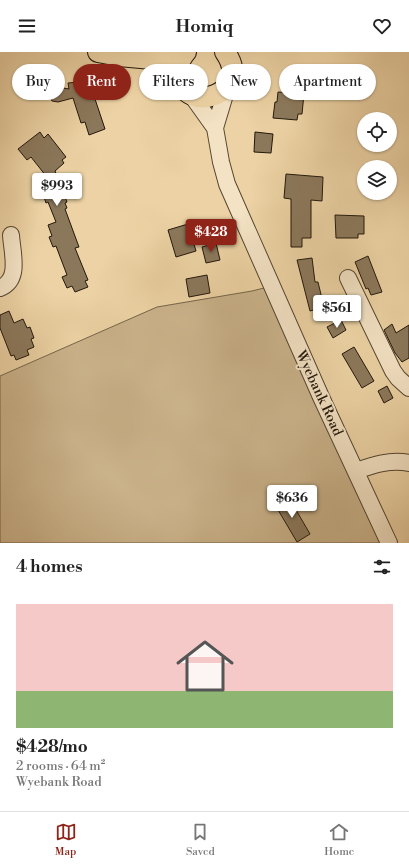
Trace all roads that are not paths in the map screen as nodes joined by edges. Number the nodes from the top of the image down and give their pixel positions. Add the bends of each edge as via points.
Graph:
1 (98, 52) edge
2 (225, 52) edge
3 (185, 53) edge
4 (160, 55) edge
5 (119, 56) junction
6 (142, 64) edge
7 (179, 64) edge
8 (232, 64) edge
9 (195, 100) edge
10 (224, 100) edge
11 (216, 128) junction
12 (11, 235) dead end
13 (348, 278) dead end
14 (0, 288) edge
15 (409, 388) edge
16 (409, 462) edge
17 (356, 471) junction
18 (389, 543) edge

1 - 5 main road
2 - 8 main road
3 - 4 main road
3 - 7 main road
4 - 5 main road via 152,59
5 - 6 main road
9 - 11 street, Wyebank Road
10 - 11 street, Wyebank Road
11 - 17 street, Wyebank Road via 221,162 235,204
12 - 14 street via 14,275 9,283
13 - 15 street via 393,371
16 - 17 street via 374,465
17 - 18 street, Wyebank Road

